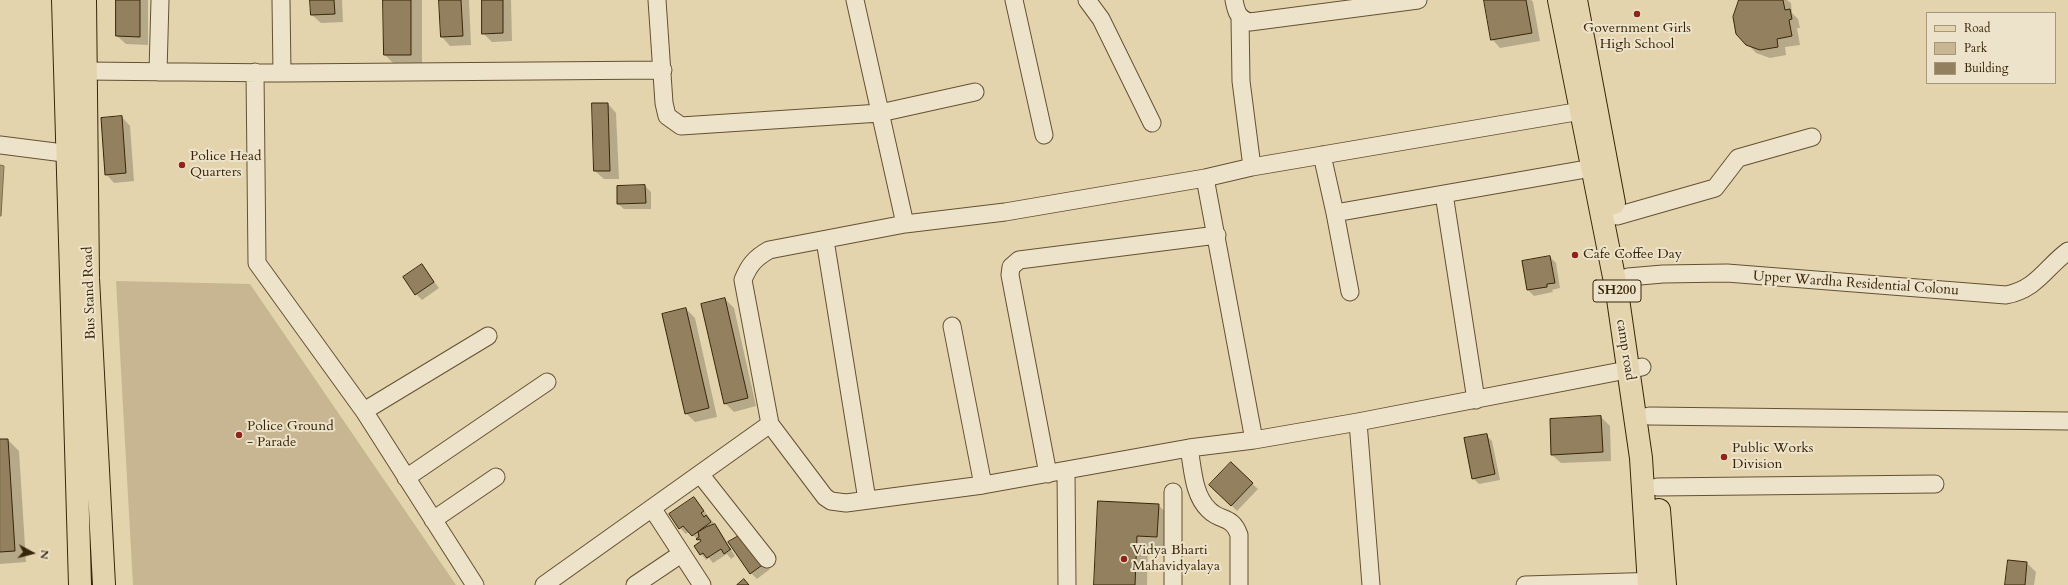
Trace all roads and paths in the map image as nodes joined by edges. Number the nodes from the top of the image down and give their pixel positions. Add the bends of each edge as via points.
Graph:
1 (62, 0) edge
2 (86, 0) edge
3 (160, 0) edge
4 (281, 0) edge
5 (657, 0) edge
6 (855, 0) edge
7 (1014, 0) edge
8 (1087, 0) edge
9 (1234, 0) edge
10 (1418, 0) edge
11 (1559, 0) edge
12 (1576, 0) edge
13 (1240, 17) junction
14 (663, 70) junction
15 (85, 71) junction
16 (158, 72) junction
17 (255, 72) junction
18 (282, 73) junction
19 (975, 92) dead end
20 (1581, 111) junction
21 (880, 113) junction
22 (1152, 123) dead end
23 (1044, 135) dead end
24 (1812, 137) dead end
25 (0, 145) edge
26 (78, 155) junction
27 (1322, 155) junction
28 (1252, 166) junction
29 (1592, 168) junction
30 (1205, 178) junction
31 (1444, 194) junction
32 (1335, 213) junction
33 (1617, 216) junction
34 (905, 224) junction
35 (1217, 235) junction
36 (825, 240) junction
37 (2068, 251) edge
38 (1628, 277) junction
39 (1350, 292) dead end
40 (952, 326) dead end
41 (488, 336) dead end
42 (1635, 369) junction
43 (547, 382) dead end
44 (1476, 400) junction
45 (364, 411) junction
46 (1649, 416) junction
47 (2068, 421) edge
48 (1358, 422) junction
49 (770, 424) junction
50 (1254, 440) junction
51 (1189, 448) junction
52 (1066, 471) junction
53 (700, 474) junction
54 (1048, 474) junction
55 (496, 477) dead end
56 (406, 478) junction
57 (1935, 484) dead end
58 (983, 485) junction
59 (1657, 487) junction
60 (1173, 492) dead end
61 (867, 500) junction
62 (652, 508) junction
63 (433, 520) junction
64 (681, 554) junction
65 (767, 560) dead end
66 (1657, 583) edge
67 (80, 585) edge
68 (104, 585) edge
69 (474, 585) edge
70 (544, 585) edge
71 (635, 585) edge
72 (702, 585) edge
73 (1067, 585) edge
74 (1173, 585) edge
75 (1239, 585) edge
76 (1371, 585) edge
77 (1525, 585) edge

1 - 26 main road, Bus Stand Road
2 - 15 main road, Bus Stand Road
3 - 16 street
4 - 18 street
5 - 14 street
6 - 21 street
7 - 23 street
8 - 22 street via 1101,19
9 - 13 street
10 - 13 street via 1250,22
11 - 20 main road, camp road / SH200
12 - 33 main road, camp road / SH200
13 - 28 street via 1241,81
14 - 18 street
14 - 21 street via 667,116 681,126
15 - 16 street
15 - 26 main road, Bus Stand Road
16 - 17 street
17 - 18 street
17 - 45 street via 257,262
19 - 21 street
20 - 27 street
20 - 29 main road, camp road / SH200
21 - 34 street
24 - 33 street via 1738,158 1715,188
25 - 26 street
26 - 67 main road, Bus Stand Road
26 - 68 main road, Bus Stand Road via 88,278
27 - 28 street
27 - 32 street
28 - 30 street
29 - 31 street
29 - 42 main road, camp road / SH200
30 - 34 street via 1005,212
30 - 35 street
31 - 32 street
31 - 44 street
32 - 39 street
33 - 38 main road, camp road / SH200
34 - 36 street
35 - 50 street
35 - 54 street via 1019,260 1011,267 1010,275
36 - 49 street via 769,250 755,258 743,280
36 - 61 street
37 - 38 street, Upper Wardha Residential Colonu via 2037,282 2027,289 2006,295 1727,274
38 - 42 main road, camp road / SH200
40 - 58 street
41 - 45 street
42 - 44 street
42 - 46 main road, camp road / SH200
42 - 66 main road, camp road / SH200 via 1641,458
43 - 56 street
44 - 48 street
45 - 56 street
46 - 47 street
46 - 59 main road, camp road / SH200
48 - 50 street
48 - 76 street
49 - 53 street
49 - 61 street via 825,497 838,503
50 - 51 street
51 - 52 street
51 - 75 street via 1198,494 1203,503 1210,512 1232,522 1239,535
52 - 54 street
52 - 73 street
53 - 62 street
53 - 65 street
54 - 58 street
55 - 63 street
56 - 63 street
57 - 59 street
58 - 61 street
59 - 66 main road, camp road / SH200
60 - 74 street
62 - 64 street
62 - 70 street
63 - 69 street
64 - 71 street
64 - 72 street
66 - 77 street

